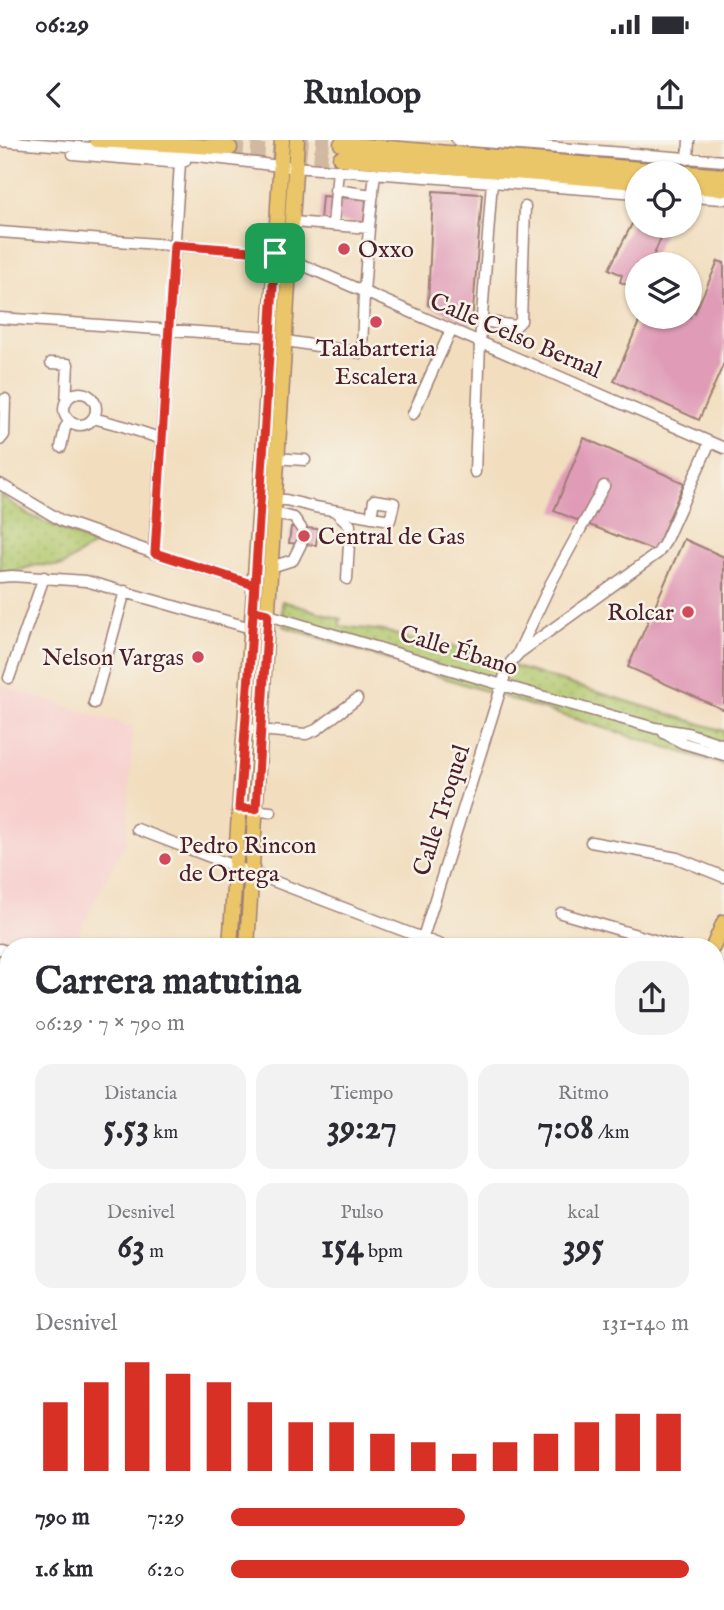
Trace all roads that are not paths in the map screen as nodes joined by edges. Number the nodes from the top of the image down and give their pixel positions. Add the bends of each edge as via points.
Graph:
1 (97, 140) edge
2 (282, 140) edge
3 (298, 140) edge
4 (457, 140) edge
5 (689, 140) edge
6 (0, 141) edge
7 (497, 142) edge
8 (0, 148) edge
9 (230, 148) tunnel mouth
10 (198, 156) junction
11 (340, 157) junction
12 (688, 159) junction
13 (724, 162) edge
14 (180, 163) junction
15 (280, 166) junction
16 (296, 167) junction
17 (375, 173) junction
18 (724, 176) edge
19 (492, 181) junction
20 (625, 181) edge
21 (702, 188) edge
22 (724, 189) edge
23 (335, 190) junction
24 (625, 192) edge
25 (373, 195) junction
26 (702, 198) edge
27 (724, 200) edge
28 (525, 207) dead end
29 (293, 222) junction
30 (333, 225) junction
31 (369, 228) junction
32 (0, 232) edge
33 (174, 245) junction
34 (275, 253) junction
35 (291, 260) junction
36 (364, 292) junction
37 (0, 318) edge
38 (482, 321) junction
39 (169, 330) junction
40 (451, 330) junction
41 (270, 337) junction
42 (286, 341) junction
43 (480, 343) junction
44 (51, 363) dead end
45 (5, 399) dead end
46 (66, 403) junction
47 (413, 414) dead end
48 (93, 418) junction
49 (70, 421) junction
50 (157, 438) junction
51 (0, 439) edge
52 (709, 442) junction
53 (61, 447) dead end
54 (724, 449) edge
55 (270, 458) junction
56 (305, 460) dead end
57 (475, 472) dead end
58 (0, 484) edge
59 (604, 486) dead end
60 (275, 506) junction
61 (335, 511) junction
62 (371, 517) dead end
63 (301, 528) dead end
64 (301, 544) dead end
65 (155, 553) junction
66 (271, 567) junction
67 (0, 577) edge
68 (44, 577) junction
69 (347, 579) dead end
70 (254, 585) junction
71 (125, 591) junction
72 (252, 610) junction
73 (268, 614) junction
74 (251, 628) junction
75 (519, 653) junction
76 (9, 678) dead end
77 (502, 685) junction
78 (357, 699) dead end
79 (94, 703) dead end
80 (655, 728) junction
81 (245, 729) junction
82 (261, 731) junction
83 (724, 745) edge
84 (724, 755) edge
85 (239, 808) junction
86 (256, 809) junction
87 (271, 812) dead end
88 (136, 829) dead end
89 (591, 842) dead end
90 (235, 867) junction
91 (251, 873) junction
92 (724, 877) edge
93 (561, 912) dead end
94 (231, 938) edge
95 (247, 938) edge
96 (411, 938) edge
97 (422, 938) edge
98 (648, 938) edge

1 - 9 main road
2 - 15 main road
3 - 16 main road
4 - 7 street
5 - 12 street
6 - 10 street
7 - 12 street
8 - 14 street
10 - 14 street
10 - 15 street
11 - 16 street
11 - 17 street
11 - 18 main road
11 - 20 main road
11 - 23 street
12 - 13 street
14 - 33 street
15 - 16 street
15 - 34 main road
16 - 29 main road
17 - 19 street
17 - 25 street
19 - 24 street
19 - 38 street
21 - 22 main road
23 - 25 street
23 - 30 street
25 - 31 street
26 - 27 street
28 - 38 street via 521,321 516,326
29 - 30 street
29 - 35 main road
30 - 31 street
31 - 36 street
32 - 33 street
33 - 34 street
33 - 39 street
34 - 41 main road
35 - 36 street, Calle Celso Bernal
35 - 42 main road
36 - 40 street, Calle Celso Bernal
36 - 42 street via 362,353
37 - 39 street
38 - 43 street
39 - 41 street
39 - 50 street
40 - 43 street, Calle Celso Bernal
40 - 47 street
41 - 55 main road
42 - 55 main road
43 - 52 street, Calle Celso Bernal
43 - 57 street
44 - 46 street via 68,364
45 - 51 street
46 - 48 street via 74,395 89,396 96,405
46 - 49 street
48 - 49 street via 84,425
48 - 50 street
49 - 53 street
50 - 65 street
52 - 54 street, Calle Celso Bernal
52 - 75 street via 658,553
55 - 56 street
55 - 60 main road
55 - 70 main road
58 - 65 street via 62,521
59 - 75 street, Calle Troquel
60 - 61 street via 286,500
60 - 63 street
60 - 66 main road
61 - 62 street
61 - 69 street via 350,525
64 - 66 street via 293,560
65 - 70 street
66 - 73 main road
67 - 68 street
68 - 71 street
68 - 76 street
70 - 72 main road
71 - 74 street
71 - 79 street
72 - 73 street, Calle Ébano
72 - 74 main road
73 - 77 street, Calle Ébano
73 - 82 main road
74 - 81 main road
75 - 77 street, Calle Troquel
77 - 80 street, Calle Ébano
77 - 97 street, Calle Troquel
78 - 82 street via 306,734
80 - 83 street, Calle Ébano
80 - 84 street, Calle Ébano via 683,743
81 - 82 street
81 - 85 main road
82 - 86 main road
85 - 86 street
85 - 90 main road
86 - 87 street
86 - 91 main road
88 - 90 street
89 - 92 street via 677,858
90 - 91 street
90 - 94 main road
91 - 95 main road
91 - 96 street
93 - 98 street

